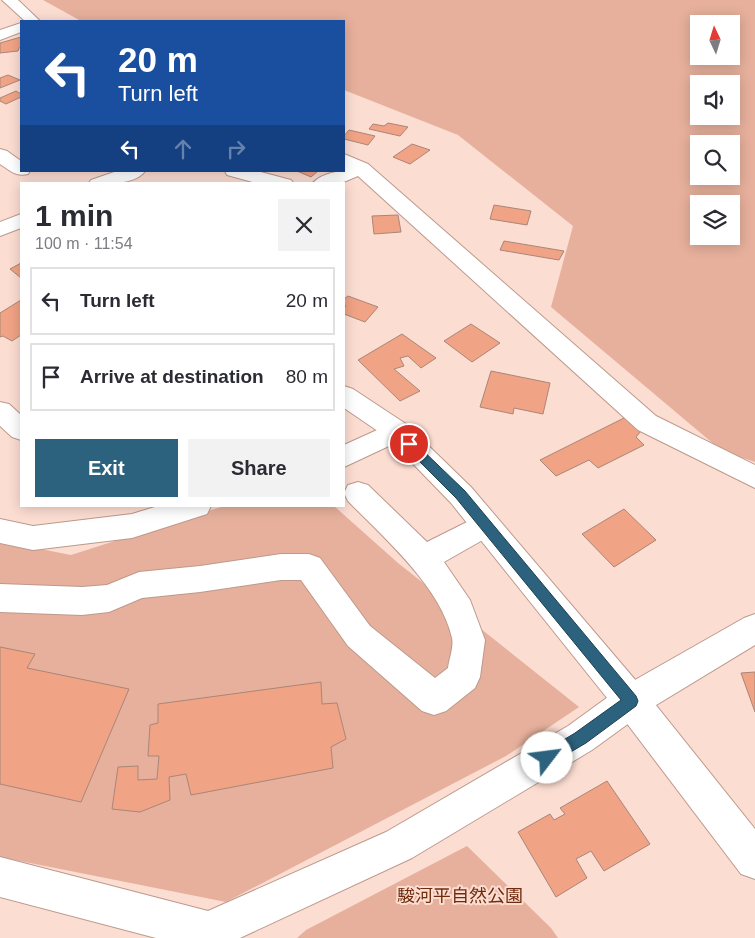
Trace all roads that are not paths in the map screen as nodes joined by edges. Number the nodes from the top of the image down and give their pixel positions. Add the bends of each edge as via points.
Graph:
1 (9, 0) edge
2 (33, 20) edge
3 (20, 27) edge
4 (0, 35) edge
5 (0, 156) edge
6 (353, 164) edge
7 (20, 170) edge
8 (133, 172) edge
9 (238, 172) edge
10 (341, 172) edge
11 (104, 182) edge
12 (276, 182) edge
13 (325, 182) edge
14 (20, 220) edge
15 (0, 230) edge
16 (345, 396) edge
17 (0, 411) edge
18 (20, 429) edge
19 (397, 431) junction
20 (345, 457) edge
21 (755, 478) edge
22 (358, 493) dead end
23 (110, 507) edge
24 (194, 507) edge
25 (485, 525) junction
26 (132, 526) junction
27 (0, 531) edge
28 (424, 558) junction
29 (0, 598) edge
30 (755, 628) edge
31 (631, 701) junction
32 (755, 860) edge
33 (0, 877) edge
34 (202, 935) edge

1 - 2 street
3 - 4 street
5 - 7 street
6 - 21 street via 647,423
8 - 11 street
9 - 12 street
10 - 13 street
14 - 15 street
16 - 19 street
17 - 18 street
19 - 20 street
19 - 25 street
22 - 28 street
23 - 26 street
24 - 26 street
25 - 28 street
25 - 31 street
26 - 27 street via 33,538
28 - 29 street via 459,610 469,640 463,677 434,699 359,636 309,567 281,567 139,585 109,598 82,601
30 - 31 street
31 - 32 street
31 - 34 street via 580,738 399,846
33 - 34 street

